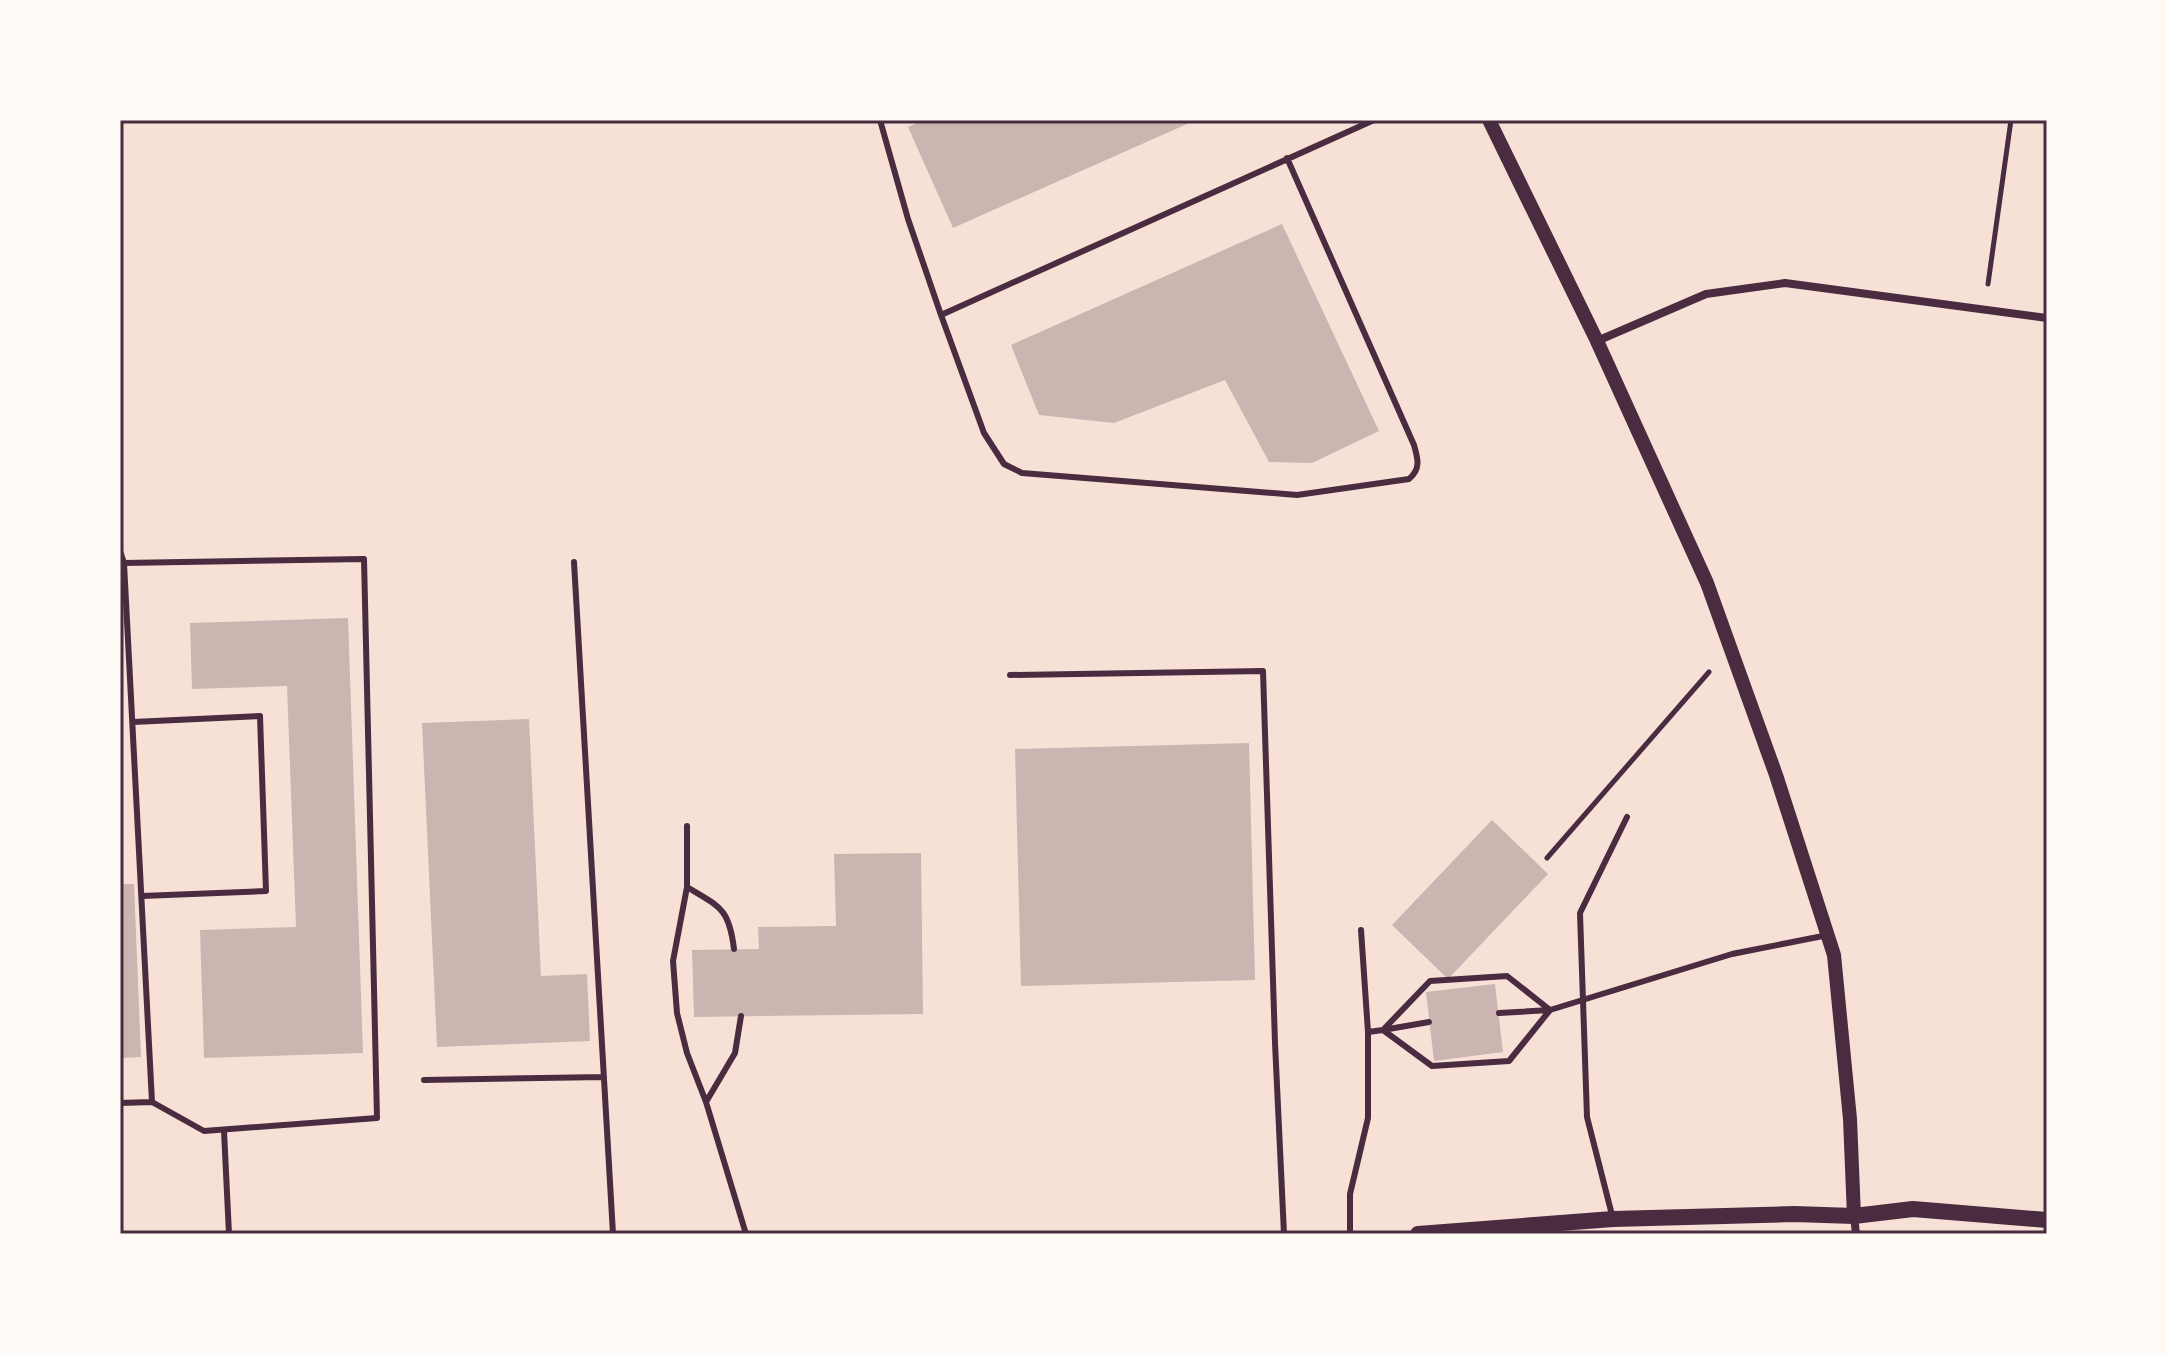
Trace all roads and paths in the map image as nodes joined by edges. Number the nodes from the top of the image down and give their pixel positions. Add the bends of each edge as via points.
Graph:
1 (880, 120) edge
2 (1374, 120) edge
3 (1489, 120) edge
4 (2011, 120) edge
5 (1287, 158) junction
6 (1984, 309) junction
7 (941, 315) junction
8 (2047, 318) edge
9 (1597, 341) junction
10 (120, 551) edge
11 (574, 562) dead end
12 (124, 563) junction
13 (1729, 649) junction
14 (1010, 675) dead end
15 (133, 722) junction
16 (1627, 817) dead end
17 (687, 826) dead end
18 (1547, 858) dead end
19 (687, 887) junction
20 (142, 896) junction
21 (1361, 930) dead end
22 (1828, 935) junction
23 (734, 949) dead end
24 (1583, 999) junction
25 (1550, 1010) junction
26 (1499, 1013) dead end
27 (741, 1016) dead end
28 (1429, 1022) dead end
29 (1383, 1030) junction
30 (1368, 1032) junction
31 (604, 1077) junction
32 (424, 1080) dead end
33 (152, 1102) junction
34 (706, 1102) junction
35 (120, 1103) edge
36 (224, 1131) junction
37 (1854, 1216) junction
38 (1613, 1219) junction
39 (2047, 1220) edge
40 (229, 1234) edge
41 (613, 1234) edge
42 (746, 1234) edge
43 (1284, 1234) edge
44 (1350, 1234) edge
45 (1418, 1234) edge
46 (1856, 1234) edge

1 - 7 lane
2 - 5 lane
3 - 9 street
4 - 6 path
5 - 7 lane
5 - 7 lane via 1414,445 1419,461 1409,479 1297,495 1022,473 1004,464 984,433
6 - 8 street
6 - 9 street via 1785,283 1706,294
9 - 13 street via 1707,583
10 - 12 lane
11 - 31 lane
12 - 15 lane
12 - 36 lane via 364,559 377,1118
13 - 18 path
13 - 22 street
14 - 43 lane via 1263,671
15 - 20 lane
15 - 20 lane via 260,716 266,891
16 - 24 lane via 1580,913
17 - 19 lane
19 - 23 lane via 723,909
19 - 34 lane via 673,961 677,1013
20 - 33 lane
21 - 30 lane
22 - 24 lane via 1732,954
22 - 37 street via 1850,1119
24 - 25 lane
24 - 38 lane via 1587,1117
25 - 26 lane
25 - 29 lane via 1507,976 1430,981
25 - 29 lane via 1509,1061 1432,1066
27 - 34 lane via 735,1053
28 - 29 lane
29 - 30 lane
30 - 44 lane via 1368,1118 1350,1194
31 - 32 lane
31 - 41 lane
33 - 35 lane
33 - 36 lane via 204,1131
34 - 42 lane
36 - 40 lane
37 - 38 main road
37 - 39 main road via 1913,1209
37 - 46 street
38 - 45 main road

